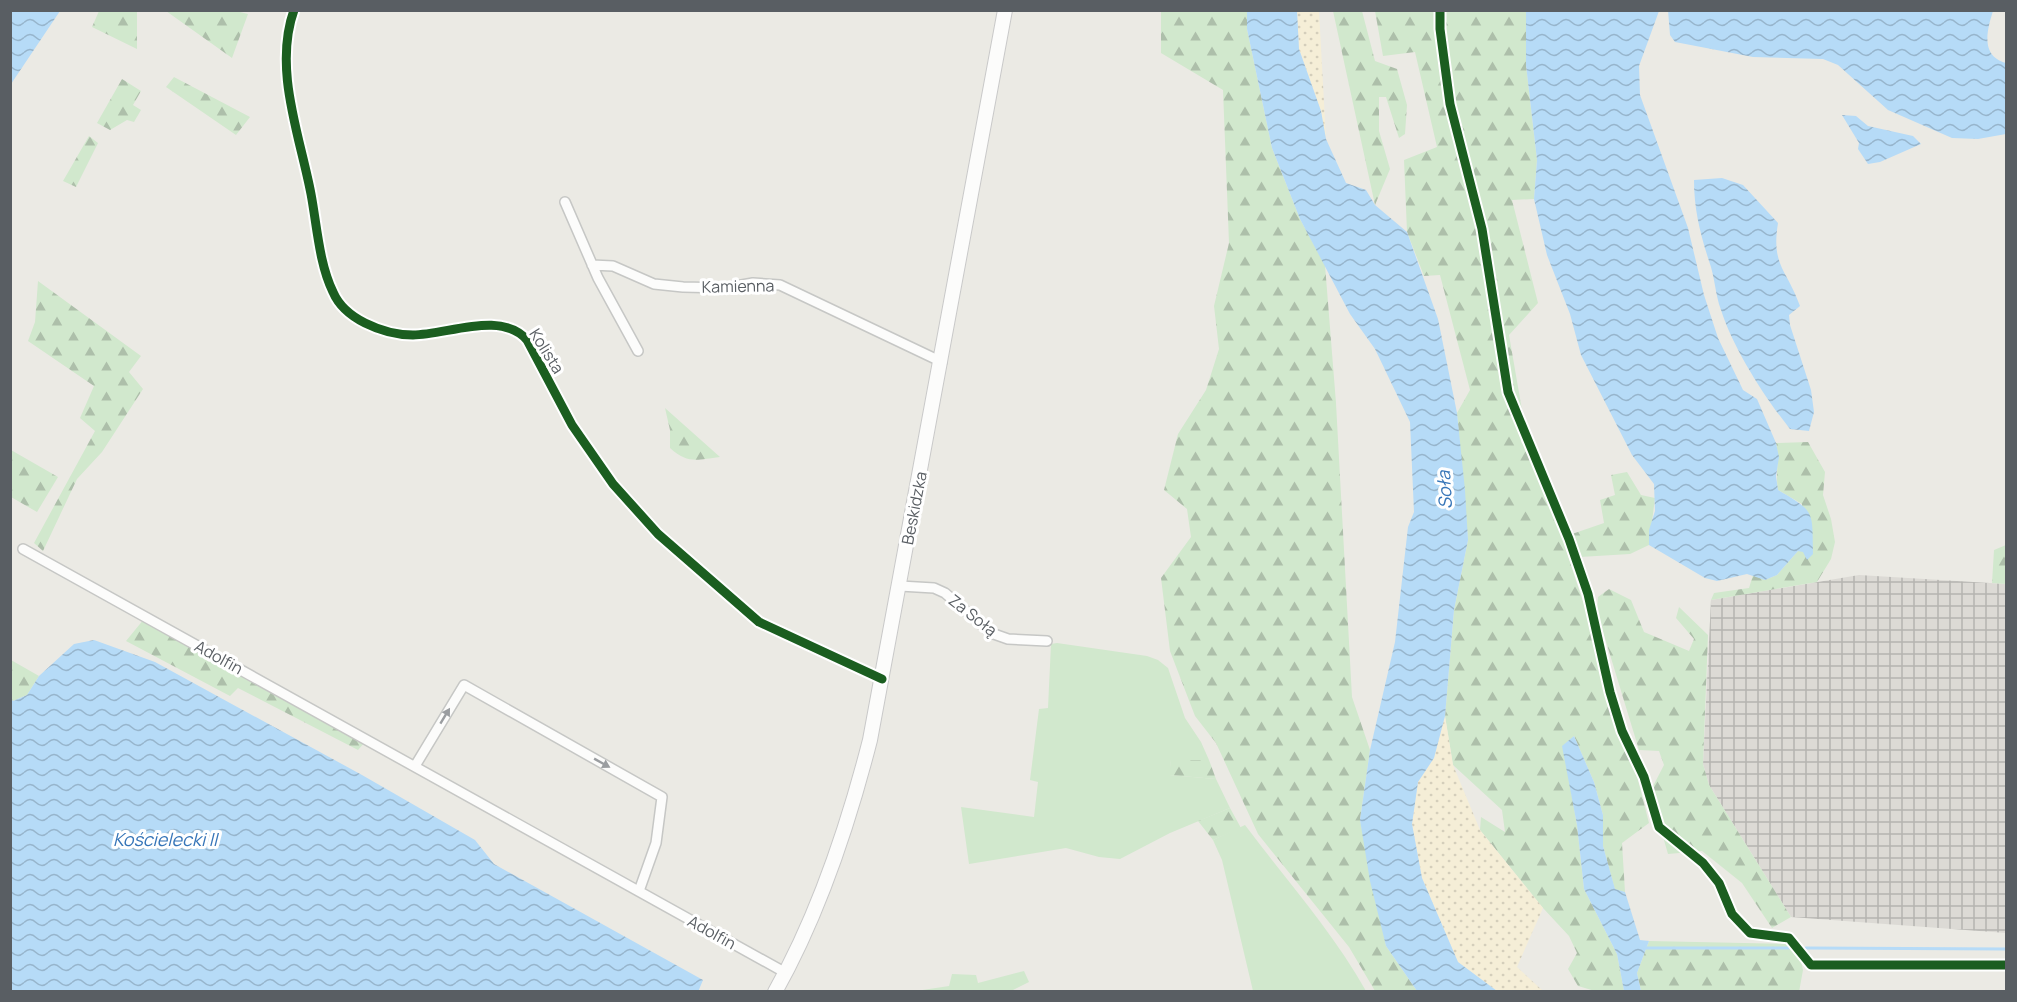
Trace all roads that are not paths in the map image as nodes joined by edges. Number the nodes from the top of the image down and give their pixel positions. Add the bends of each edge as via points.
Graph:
1 (294, 10) edge
2 (1005, 10) edge
3 (565, 202) dead end
4 (592, 265) junction
5 (638, 351) dead end
6 (942, 362) junction
7 (23, 549) dead end
8 (900, 586) junction
9 (1047, 640) dead end
10 (882, 679) junction
11 (414, 766) junction
12 (639, 891) junction
13 (786, 973) junction
14 (775, 992) edge

1 - 10 street, Kolista via 286,46 288,83 325,269 339,303 366,323 398,334 492,326 517,330 613,484 658,534 759,622
2 - 6 main road, Beskidzka
3 - 4 street
4 - 5 street
4 - 6 street, Kamienna via 614,267 654,284 682,287 780,285
6 - 8 main road, Beskidzka
7 - 11 street, Adolfin
8 - 9 street, Za Sołą via 934,588 945,593 991,633 1008,639
8 - 10 main road, Beskidzka
10 - 13 main road, Beskidzka via 853,800 820,894
11 - 12 street, Adolfin
11 -> 12 street via 464,685 662,797 656,843
12 - 13 street, Adolfin
13 - 14 main road, Beskidzka

